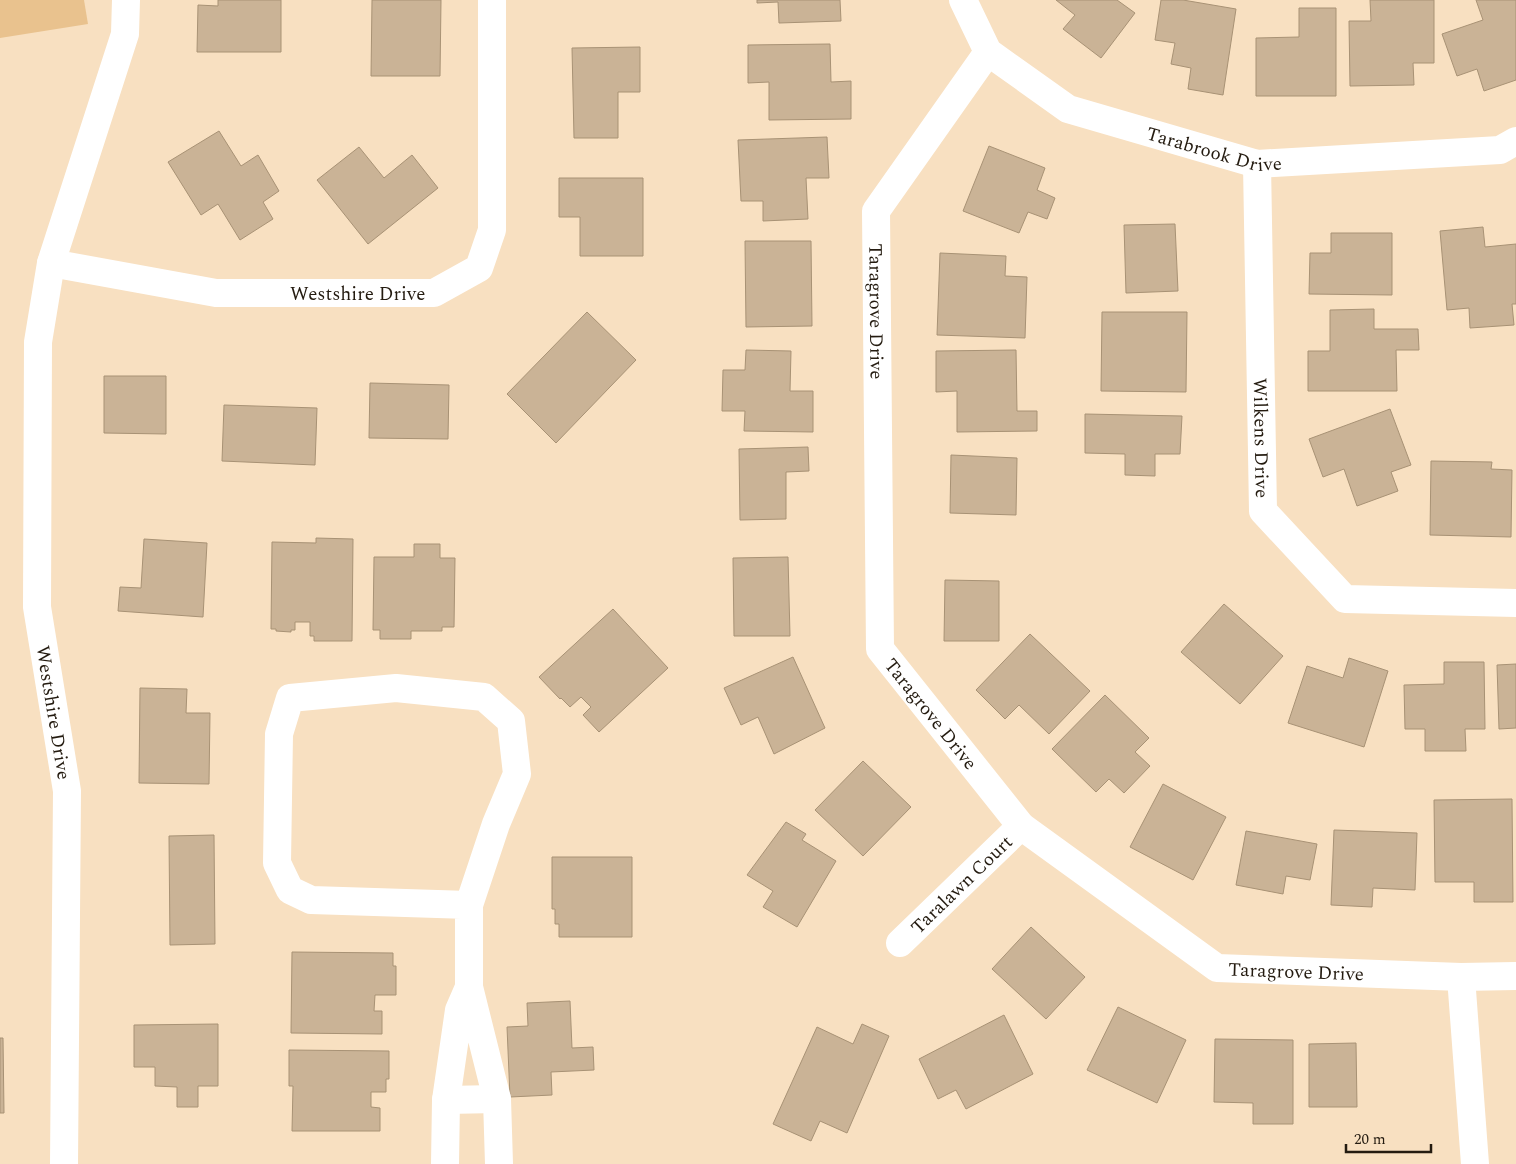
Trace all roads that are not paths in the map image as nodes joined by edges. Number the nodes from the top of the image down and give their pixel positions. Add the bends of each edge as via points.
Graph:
1 (126, 0) edge
2 (492, 0) edge
3 (963, 0) edge
4 (988, 52) junction
5 (1516, 141) edge
6 (1257, 164) junction
7 (51, 263) junction
8 (1516, 603) edge
9 (1021, 826) junction
10 (469, 905) junction
11 (900, 943) dead end
12 (1516, 976) edge
13 (1461, 977) junction
14 (469, 987) junction
15 (497, 1098) junction
16 (446, 1100) junction
17 (64, 1164) edge
18 (445, 1164) edge
19 (499, 1164) edge
20 (1476, 1164) edge

1 - 7 street, Westshire Drive via 125,34
2 - 7 street, Westshire Drive via 492,230 480,268 434,293 216,293
3 - 4 street, Tarabrook Drive
4 - 6 street, Tarabrook Drive via 1068,109
4 - 9 street, Taragrove Drive via 876,211 880,649
5 - 6 street, Tarabrook Drive via 1500,150
6 - 8 street, Wilkens Drive via 1264,511 1345,599
7 - 17 street, Westshire Drive via 38,342 37,607 67,791
9 - 11 street, Taralawn Court
9 - 13 street, Taragrove Drive via 1217,968
10 - 10 street via 496,824 517,774 511,721 484,697 396,688 290,698 279,734 277,863 290,890 311,900
10 - 14 street
12 - 13 street, Taragrove Drive
13 - 20 street
14 - 15 street
14 - 16 street via 459,1010
15 - 16 street
15 - 19 street
16 - 18 street

